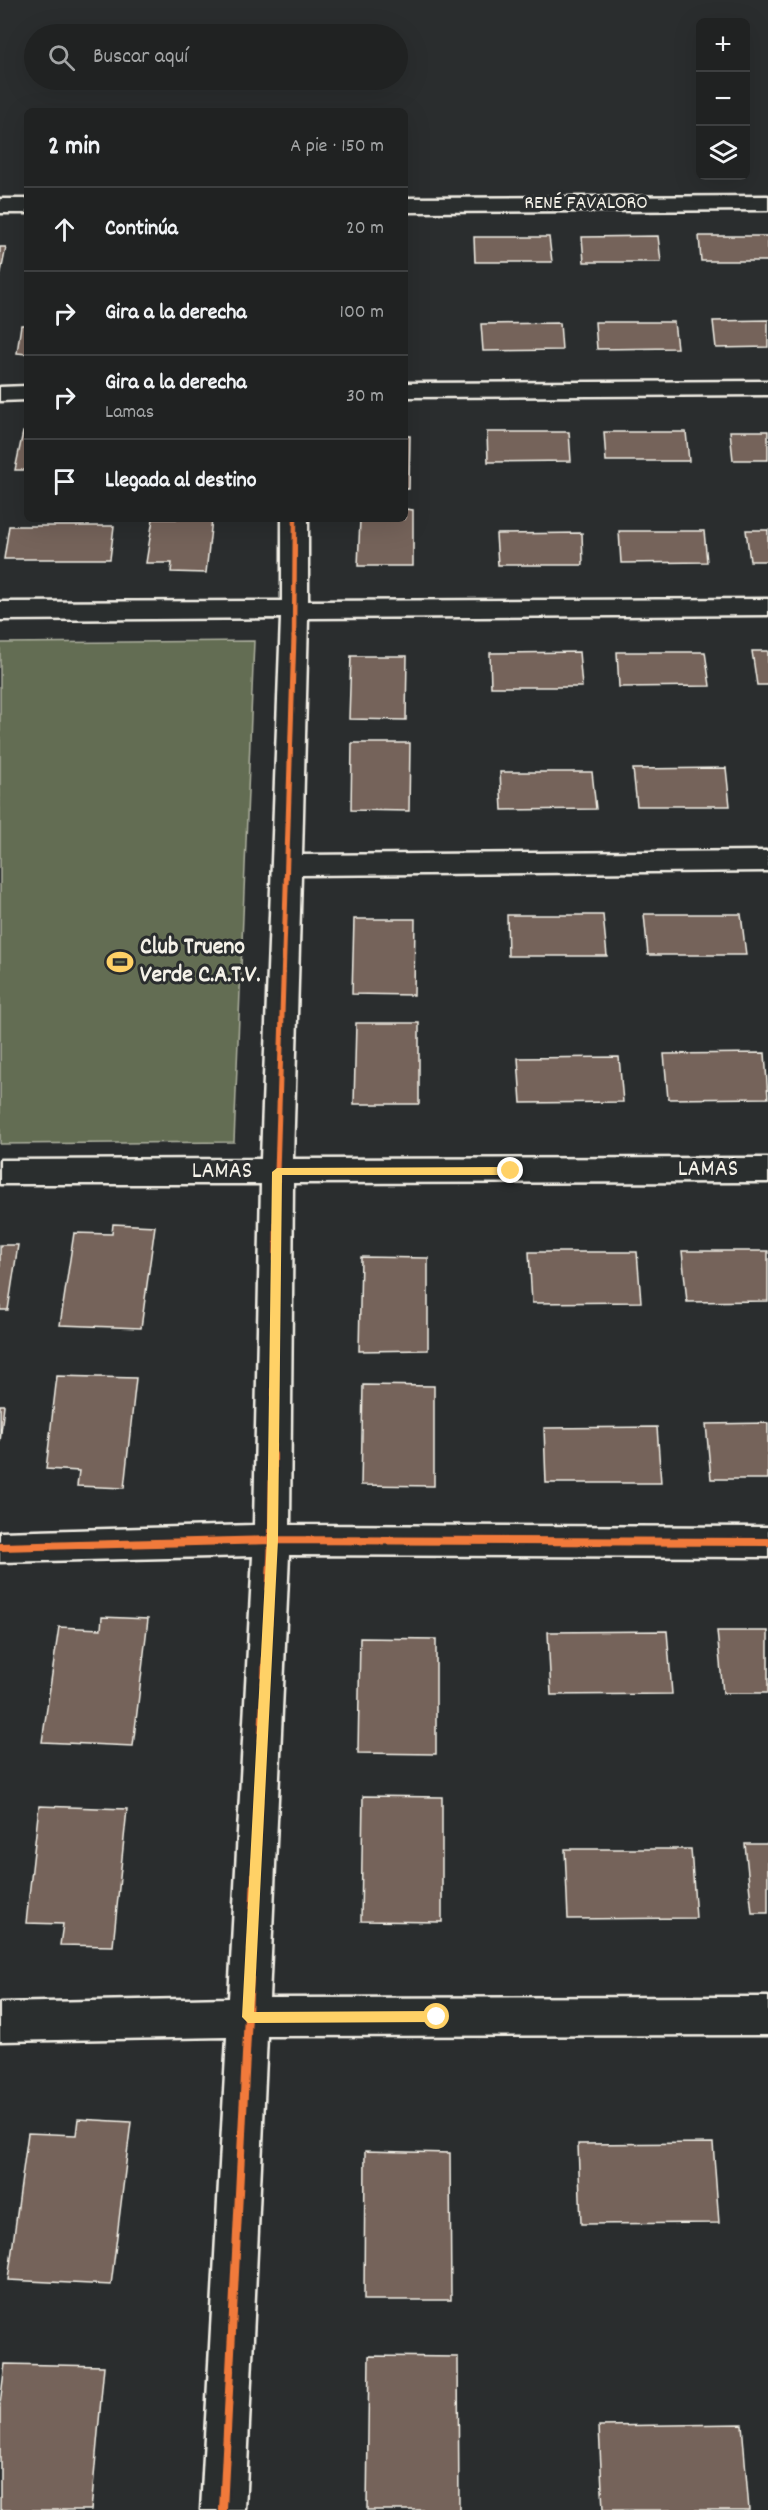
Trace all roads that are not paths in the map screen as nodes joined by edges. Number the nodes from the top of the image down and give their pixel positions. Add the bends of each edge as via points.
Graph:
1 (768, 202) edge
2 (408, 205) edge
3 (0, 206) edge
4 (24, 206) edge
5 (768, 388) edge
6 (408, 390) edge
7 (24, 393) edge
8 (0, 394) edge
9 (295, 522) edge
10 (768, 607) edge
11 (295, 609) junction
12 (0, 611) edge
13 (768, 861) edge
14 (287, 865) junction
15 (768, 1170) edge
16 (0, 1172) edge
17 (277, 1172) junction
18 (273, 1540) junction
19 (768, 1542) edge
20 (0, 1547) edge
21 (768, 2016) edge
22 (248, 2017) junction
23 (0, 2022) edge
24 (223, 2510) edge

1 - 2 street, RENÉ FAVALORO
3 - 4 street
5 - 6 street
7 - 8 street
9 - 11 street
10 - 11 street
11 - 12 street
11 - 14 street
13 - 14 street
14 - 17 street
15 - 17 street, LAMAS
16 - 17 street, LAMAS
17 - 18 street
18 - 19 street
18 - 20 street
18 - 22 street
21 - 22 street
22 - 23 street
22 - 24 street

